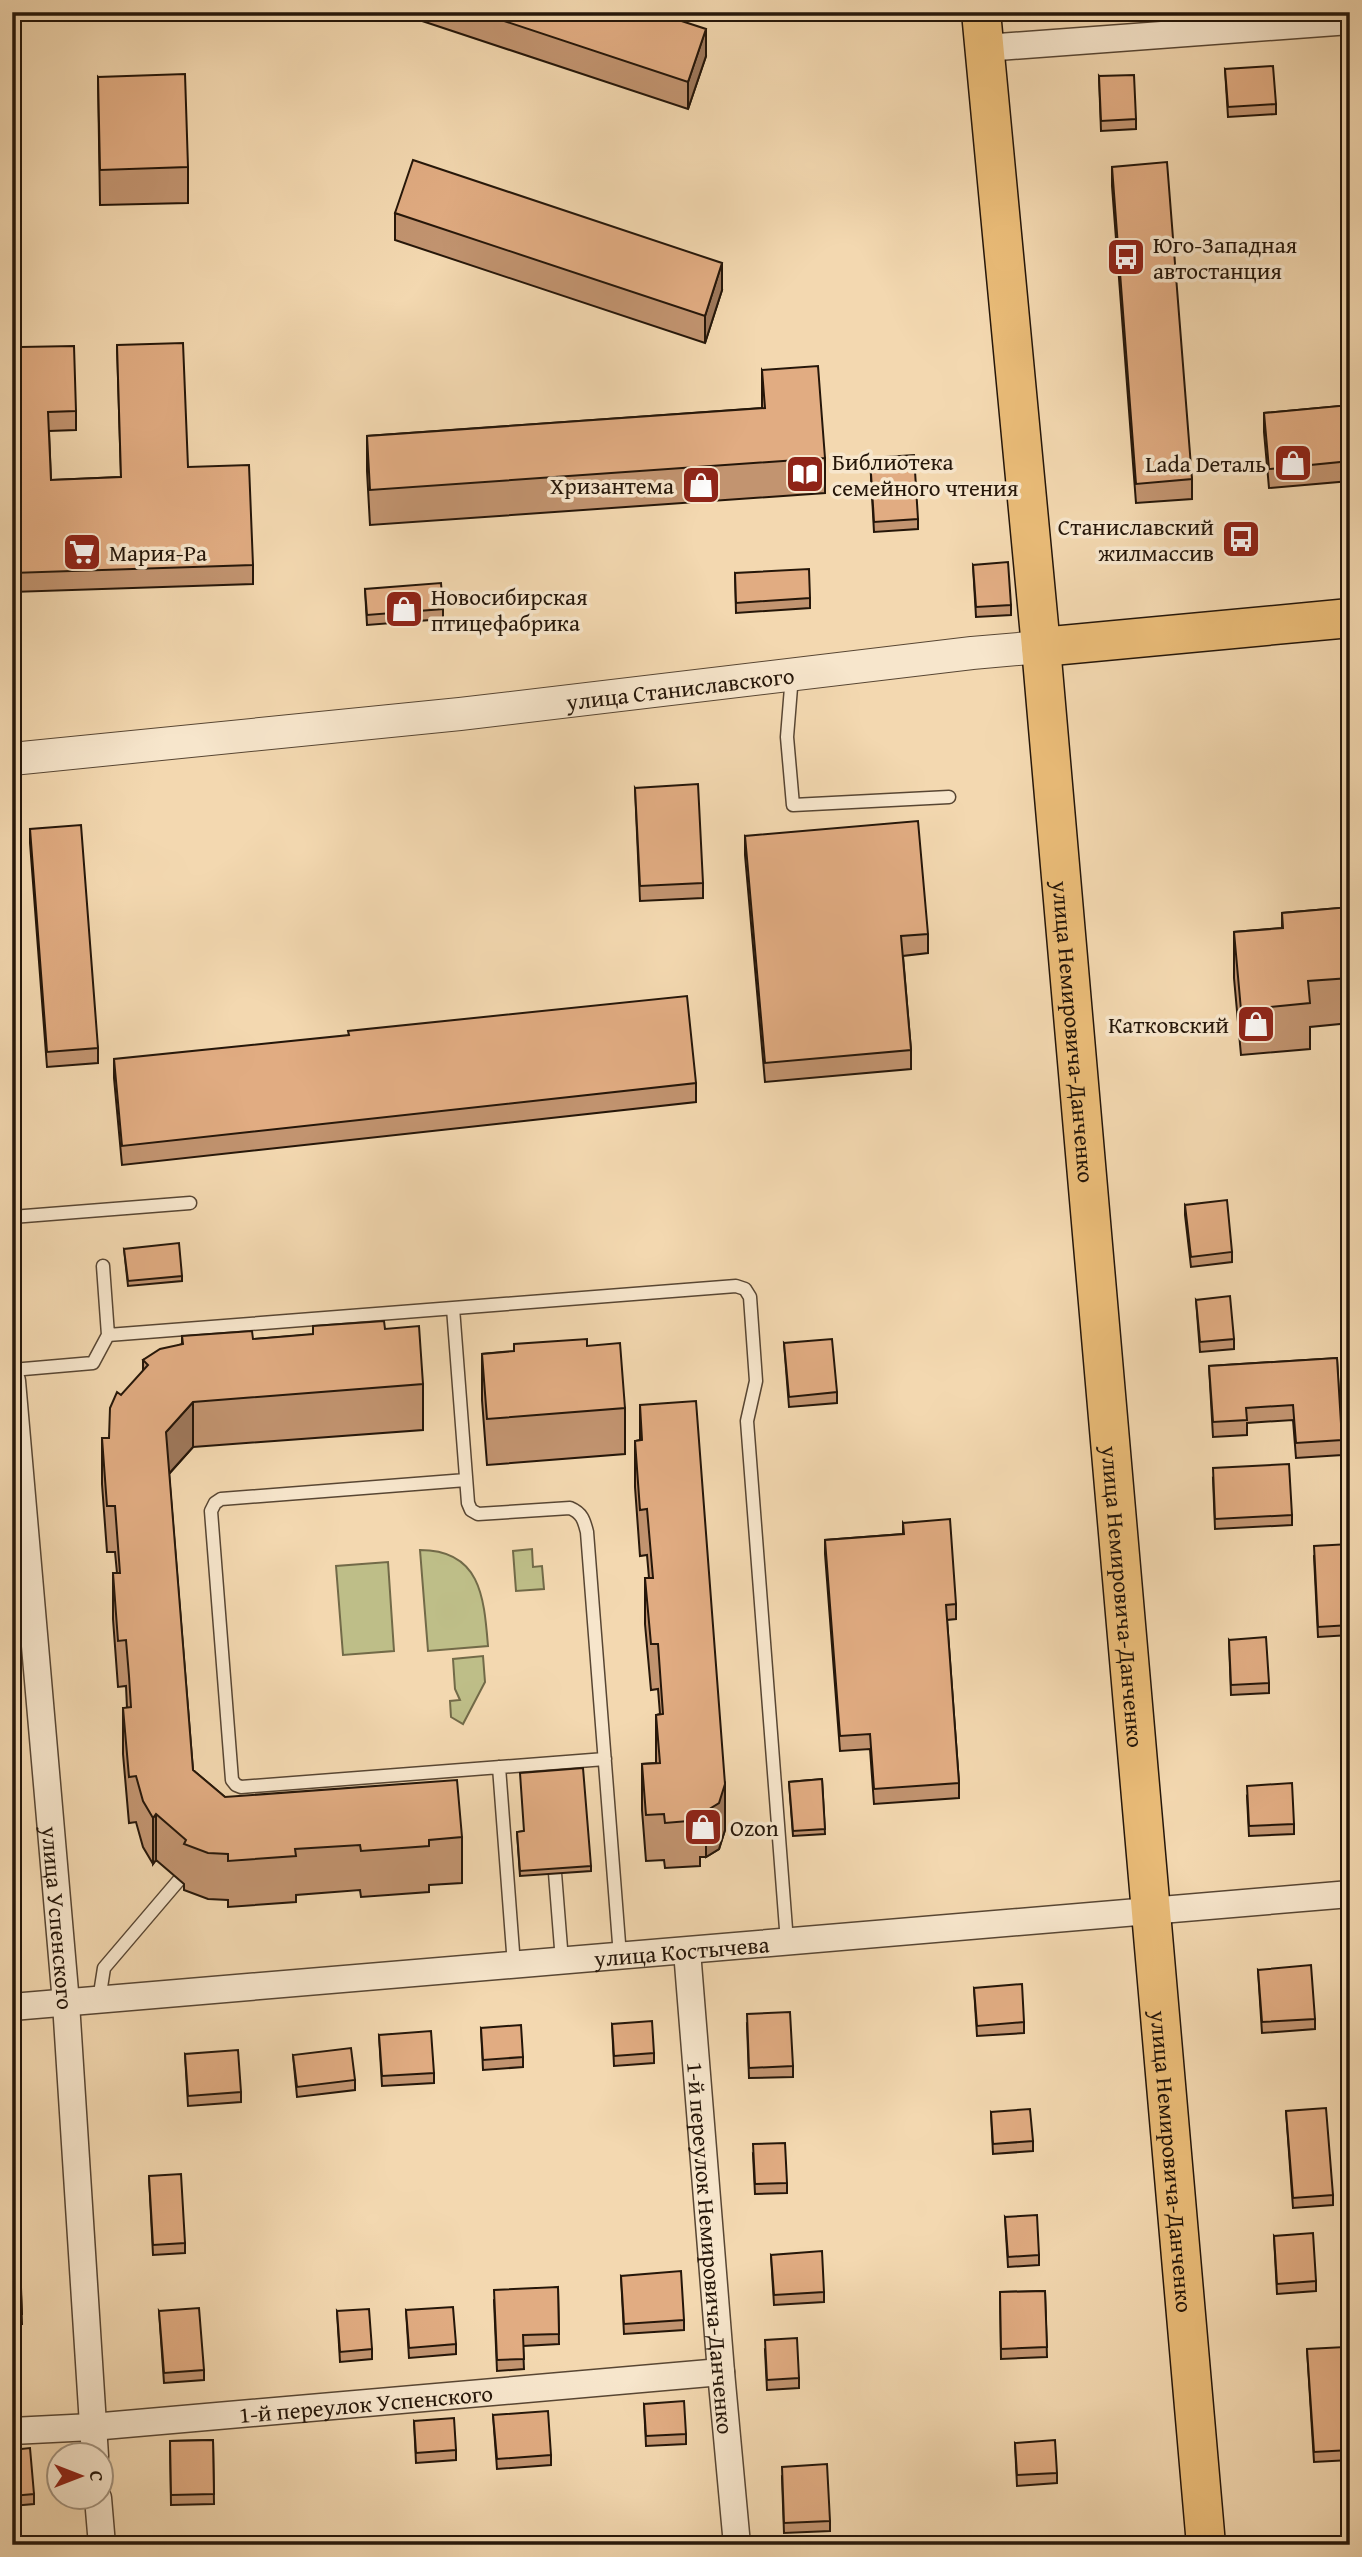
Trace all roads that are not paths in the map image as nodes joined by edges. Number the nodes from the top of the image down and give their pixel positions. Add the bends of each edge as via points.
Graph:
1 (1350, 21) edge
2 (983, 30) edge
3 (1350, 618) edge
4 (1041, 647) junction
5 (792, 675) junction
6 (12, 759) edge
7 (949, 797) dead end
8 (190, 1203) dead end
9 (12, 1217) edge
10 (103, 1266) dead end
11 (453, 1308) junction
12 (108, 1335) junction
13 (12, 1370) edge
14 (12, 1381) edge
15 (466, 1480) junction
16 (24, 1656) edge
17 (605, 1759) junction
18 (499, 1767) junction
19 (555, 1874) edge
20 (179, 1880) edge
21 (1350, 1894) edge
22 (1151, 1912) junction
23 (788, 1943) junction
24 (687, 1951) junction
25 (620, 1956) junction
26 (562, 1961) junction
27 (514, 1965) junction
28 (99, 2000) junction
29 (66, 2003) junction
30 (12, 2007) edge
31 (721, 2372) junction
32 (92, 2427) junction
33 (12, 2431) edge
34 (94, 2442) edge
35 (99, 2512) edge
36 (1206, 2544) edge
37 (102, 2545) edge
38 (737, 2545) edge
39 (1198, 2545) edge

1 - 2 street
2 - 4 main road, улица Немировича-Данченко
3 - 4 main road, улица Станиславского
4 - 5 street, улица Станиславского
4 - 22 main road, улица Немировича-Данченко
5 - 6 street, улица Станиславского
5 - 7 lane via 787,737 793,805
8 - 9 lane
10 - 12 lane
11 - 12 lane
11 - 15 lane
11 - 23 lane via 736,1286 750,1297 756,1381 747,1421
12 - 13 lane via 93,1363
14 - 16 street, улица Успенского
15 - 17 lane via 468,1503 478,1514 570,1508 583,1518
15 - 18 lane via 215,1503 211,1511 232,1780 234,1791
16 - 29 street, улица Успенского
17 - 18 lane
17 - 25 lane
18 - 27 lane
19 - 26 lane
20 - 28 lane via 104,1968
21 - 22 street, улица Костычева
22 - 23 street, улица Костычева
22 - 36 main road, улица Немировича-Данченко
23 - 24 street, улица Костычева
24 - 25 street, улица Костычева
24 - 31 street, 1-й переулок Немировича-Данченко
25 - 26 street, улица Костычева
26 - 27 street, улица Костычева
27 - 28 street, улица Костычева
28 - 29 street, улица Костычева
29 - 30 street, улица Костычева
29 - 32 street, улица Успенского
31 - 32 street, 1-й переулок Успенского
31 - 38 street, 1-й переулок Немировича-Данченко
32 - 33 street, 1-й переулок Успенского
32 - 34 street, улица Успенского
35 - 37 street
36 - 39 street

